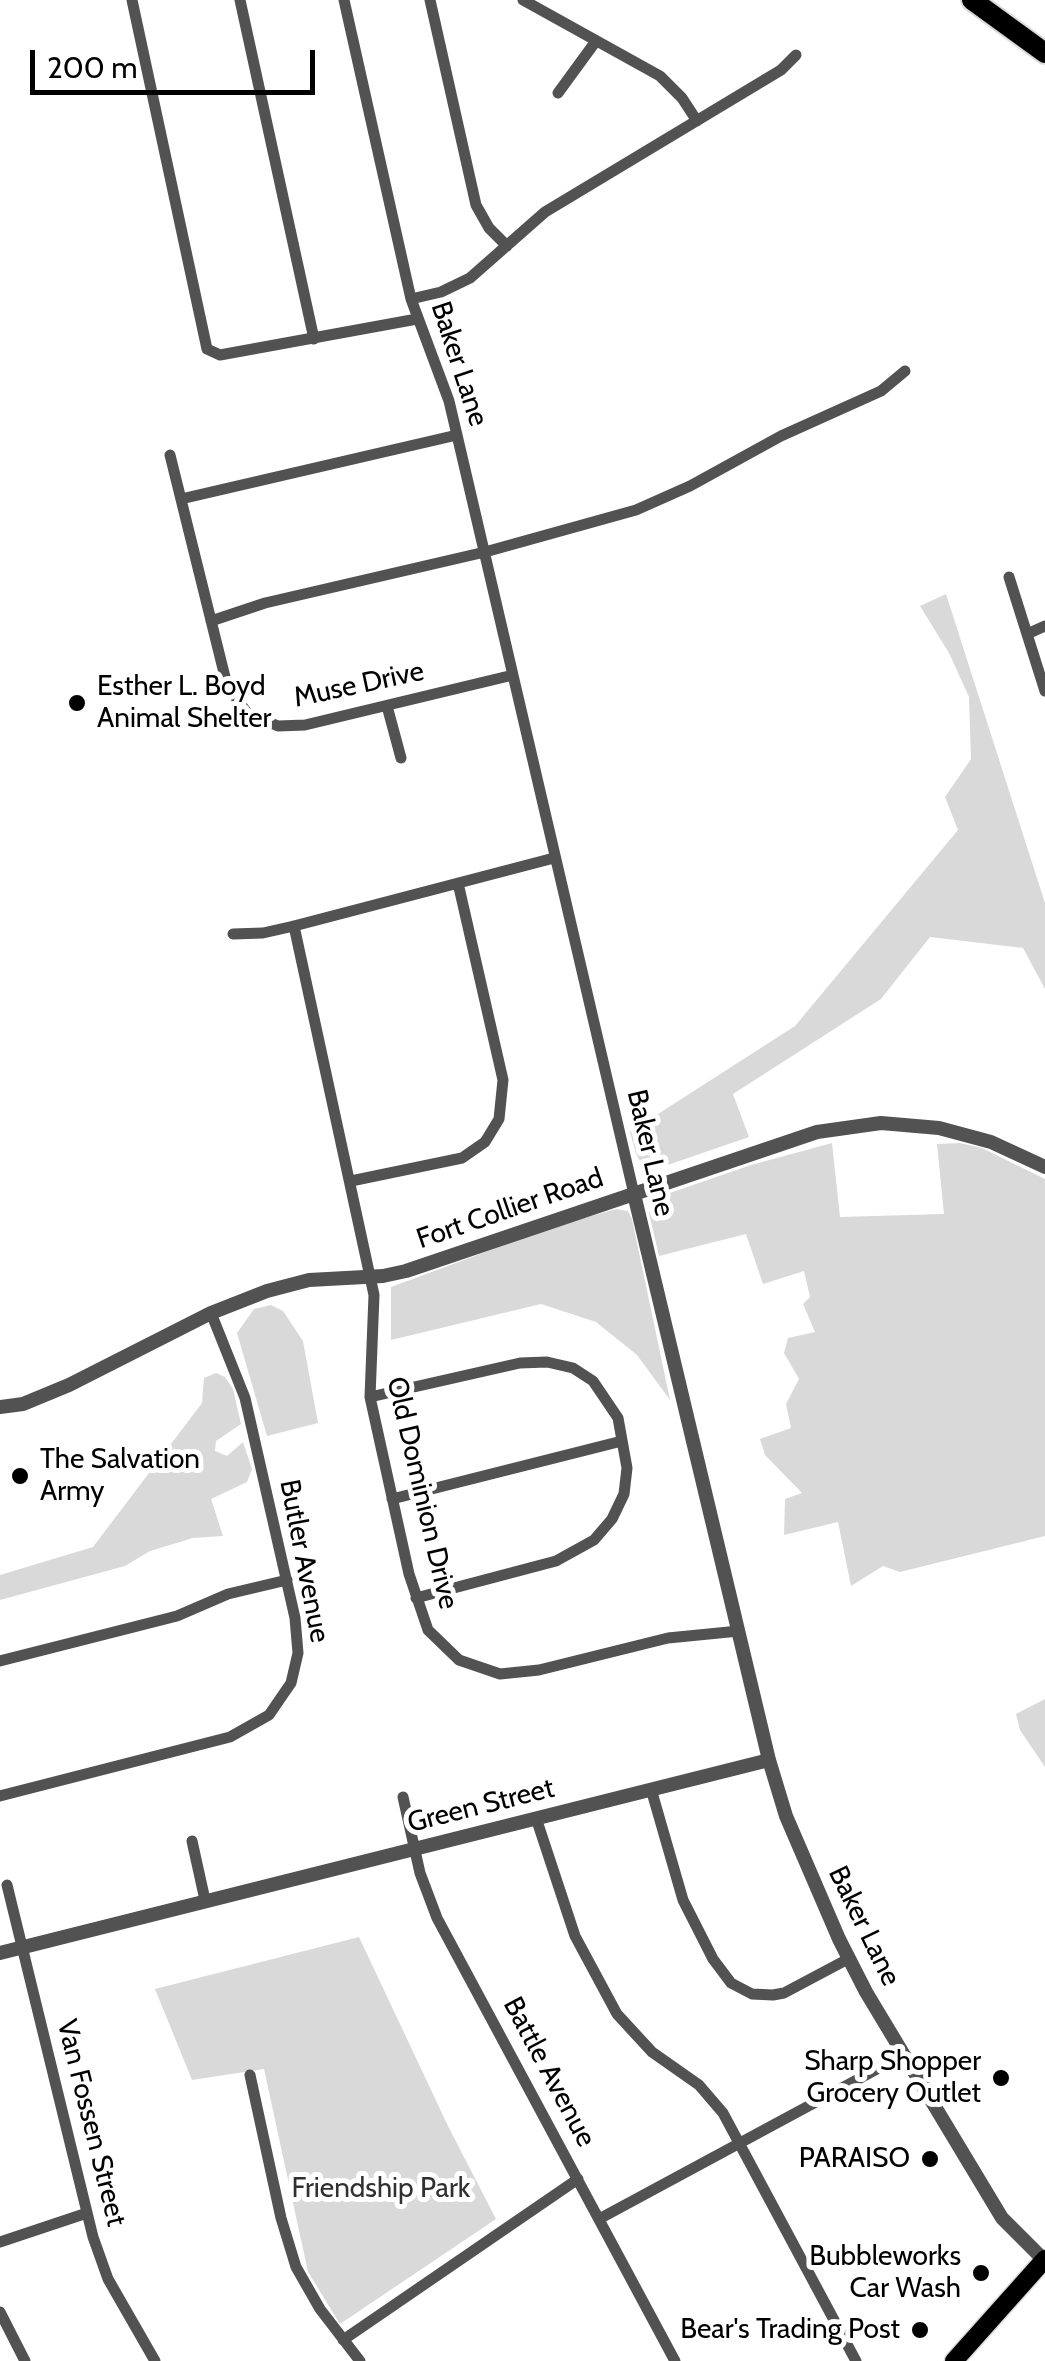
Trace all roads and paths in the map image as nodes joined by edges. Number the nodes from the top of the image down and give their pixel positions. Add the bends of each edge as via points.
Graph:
1 (132, 0) edge
2 (240, 0) edge
3 (344, 0) edge
4 (430, 0) edge
5 (522, 0) edge
6 (972, 0) edge
7 (596, 40) junction
8 (1045, 53) edge
9 (796, 55) dead end
10 (558, 93) dead end
11 (697, 122) junction
12 (507, 246) junction
13 (411, 299) junction
14 (417, 319) junction
15 (314, 339) junction
16 (905, 371) dead end
17 (457, 435) junction
18 (170, 455) dead end
19 (181, 498) junction
20 (485, 552) junction
21 (1009, 577) dead end
22 (211, 621) junction
23 (1045, 626) edge
24 (1027, 634) junction
25 (514, 675) junction
26 (1045, 691) edge
27 (388, 706) junction
28 (401, 758) dead end
29 (554, 858) junction
30 (458, 883) junction
31 (294, 926) junction
32 (233, 934) dead end
33 (1045, 1167) edge
34 (351, 1181) junction
35 (634, 1194) junction
36 (371, 1277) junction
37 (211, 1313) junction
38 (370, 1397) junction
39 (0, 1408) edge
40 (622, 1441) junction
41 (392, 1499) junction
42 (287, 1580) junction
43 (416, 1598) junction
44 (739, 1632) junction
45 (0, 1661) edge
46 (769, 1760) junction
47 (651, 1789) junction
48 (0, 1796) edge
49 (403, 1797) dead end
50 (536, 1818) junction
51 (192, 1841) dead end
52 (414, 1848) junction
53 (7, 1885) dead end
54 (206, 1900) junction
55 (21, 1948) junction
56 (0, 1953) edge
57 (848, 1959) junction
58 (904, 2056) junction
59 (250, 2075) dead end
60 (740, 2143) junction
61 (578, 2179) junction
62 (87, 2213) junction
63 (599, 2219) junction
64 (0, 2242) edge
65 (1045, 2259) edge
66 (0, 2312) edge
67 (343, 2340) junction
68 (24, 2361) edge
69 (154, 2361) edge
70 (360, 2361) edge
71 (675, 2361) edge
72 (856, 2361) edge
73 (954, 2361) edge

1 - 15 street via 205,344 220,355
2 - 15 street
3 - 13 street, Baker Lane
4 - 12 street via 476,205
5 - 7 street
6 - 8 highway
7 - 10 street
7 - 11 street via 660,76
9 - 11 street
11 - 12 street via 545,212
12 - 13 street via 456,286
13 - 14 street, Baker Lane
14 - 15 street
14 - 17 street, Baker Lane
16 - 20 street via 881,391 661,500
17 - 19 street
17 - 20 street, Baker Lane
18 - 19 street, Muse Drive
19 - 22 street, Muse Drive
20 - 22 street
20 - 25 street, Baker Lane
21 - 24 street
22 - 27 street, Muse Drive via 232,696 257,720 305,726
23 - 24 street
24 - 26 street
25 - 27 street, Muse Drive
25 - 29 street, Baker Lane
27 - 28 street
29 - 30 street
29 - 35 street, Baker Lane
30 - 31 street
30 - 34 street via 503,1080 500,1118 485,1142 462,1158
31 - 32 street
31 - 34 street, Old Dominion Drive
33 - 35 street, Fort Collier Road via 964,1133 870,1124 805,1135
34 - 36 street, Old Dominion Drive
35 - 36 street, Fort Collier Road
35 - 44 street, Baker Lane
36 - 37 street, Fort Collier Road via 288,1285
36 - 38 street, Old Dominion Drive via 376,1315
37 - 39 street, Fort Collier Road via 69,1385
37 - 42 street, Butler Avenue via 246,1398
38 - 40 street via 520,1364 558,1364 603,1391
38 - 41 street, Old Dominion Drive
40 - 41 street
40 - 43 street via 624,1494 594,1540 556,1561
41 - 43 street, Old Dominion Drive
42 - 45 street
42 - 48 street, Butler Avenue via 298,1637 296,1668 284,1696 257,1724 193,1748
43 - 44 street, Old Dominion Drive via 428,1630 447,1652 500,1674 648,1642
44 - 46 street, Baker Lane
46 - 47 street, Green Street
46 - 57 street, Baker Lane
47 - 50 street, Green Street
47 - 57 street via 683,1900 730,1983 752,1994 784,1993
49 - 52 street, Battle Avenue
50 - 52 street, Green Street
50 - 60 street via 574,1936 617,2014 652,2052 699,2085
51 - 54 street
52 - 54 street, Green Street
52 - 61 street, Battle Avenue via 439,1922
53 - 55 street, Van Fossen Street
54 - 55 street, Green Street
55 - 56 street, Green Street
55 - 62 street, Van Fossen Street
57 - 58 street, Baker Lane
58 - 60 street
58 - 65 street, Baker Lane via 1002,2218
59 - 67 street via 296,2267
60 - 63 street
60 - 72 street
61 - 63 street, Battle Avenue
61 - 67 street
62 - 64 street
62 - 69 street, Van Fossen Street via 108,2279
63 - 71 street, Battle Avenue
65 - 73 main road
66 - 68 street
67 - 70 street

